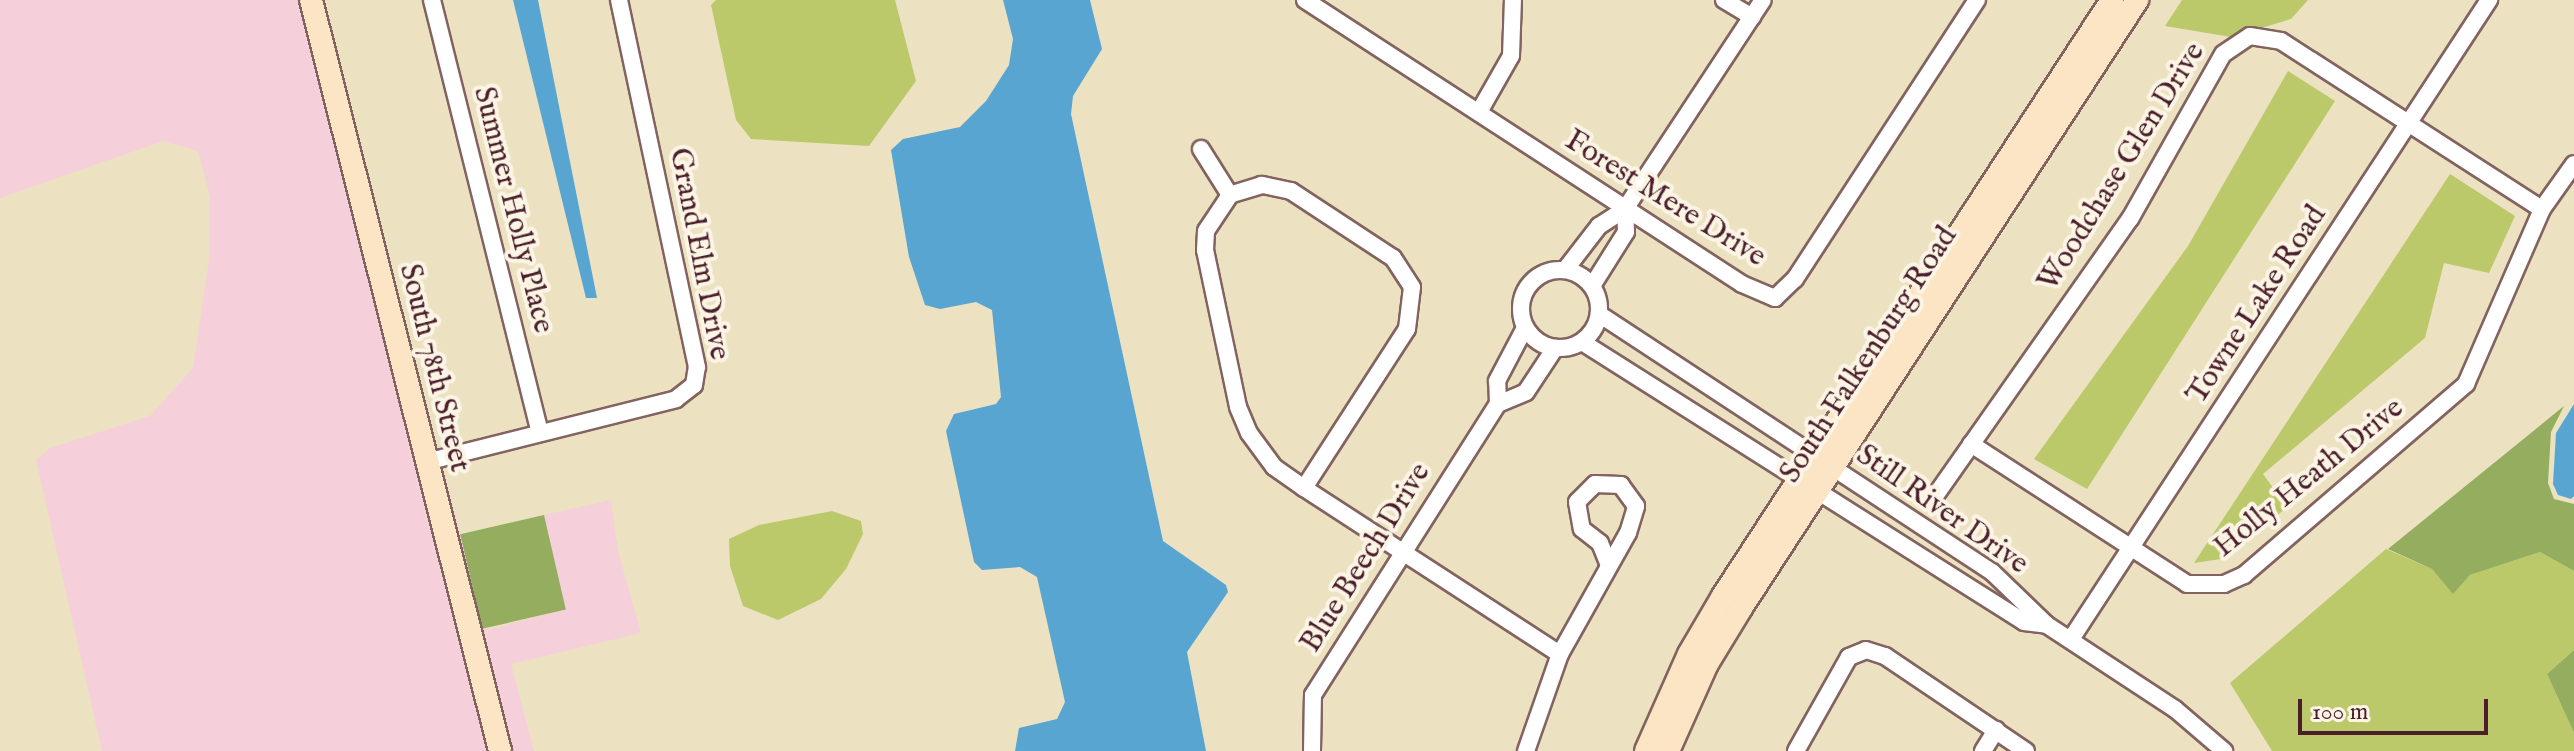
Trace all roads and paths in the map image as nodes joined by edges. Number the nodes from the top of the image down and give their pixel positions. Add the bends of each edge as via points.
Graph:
1 (311, 0) edge
2 (432, 0) edge
3 (619, 0) edge
4 (1305, 0) edge
5 (1513, 0) edge
6 (1724, 0) edge
7 (1763, 0) edge
8 (1977, 0) edge
9 (2112, 0) edge
10 (2137, 0) edge
11 (2489, 0) edge
12 (1752, 17) junction
13 (1479, 112) junction
14 (2408, 124) junction
15 (2031, 144) junction
16 (1201, 149) dead end
17 (2574, 164) edge
18 (1230, 195) junction
19 (1625, 209) junction
20 (2542, 209) junction
21 (1565, 270) junction
22 (1592, 286) junction
23 (1599, 314) junction
24 (1525, 328) junction
25 (1582, 342) junction
26 (1555, 348) junction
27 (1498, 404) junction
28 (540, 433) junction
29 (1971, 444) junction
30 (426, 462) junction
31 (1824, 462) junction
32 (1807, 486) junction
33 (1304, 488) junction
34 (1935, 496) dead end
35 (2131, 549) junction
36 (1404, 551) junction
37 (1608, 563) junction
38 (2047, 625) junction
39 (2071, 639) junction
40 (1560, 654) junction
41 (1996, 730) junction
42 (500, 751) edge
43 (1312, 751) edge
44 (1526, 751) edge
45 (1646, 751) edge
46 (1668, 751) edge
47 (1796, 751) edge
48 (1983, 751) edge
49 (2026, 751) edge
50 (2224, 751) edge

1 - 30 street, South 78th Street
2 - 28 street, Summer Holly Place
3 - 28 street, Grand Elm Drive via 696,376 694,385 676,399
4 - 13 street, Forest Mere Drive
5 - 13 street via 1511,56
6 - 12 street
7 - 12 street
8 - 19 street, Forest Mere Drive via 1795,279 1775,298 1742,284
9 - 15 street, South Falkenburg Road
10 - 15 street, South Falkenburg Road
11 - 14 street, Towne Lake Road
12 - 19 street
13 - 19 street, Forest Mere Drive
14 - 20 street, Woodchase Glen Drive
14 - 29 street, Woodchase Glen Drive via 2281,41 2250,36 2233,44 2130,219
14 - 35 street, Towne Lake Road
15 - 31 street, South Falkenburg Road
16 - 18 street
17 - 20 street, Holly Heath Drive
18 - 33 street via 1212,214 1205,250 1238,407 1274,467
18 - 33 street via 1262,185 1291,191 1393,258 1412,287 1407,329
19 - 21 street via 1599,226
19 - 22 street via 1626,232
20 - 35 street, Holly Heath Drive via 2466,384 2244,575 2224,584 2187,584
21 - 22 street
21 - 24 street via 1531,282 1521,304
22 - 23 street
23 - 25 street
23 - 31 street, Still River Drive
24 - 26 street via 1532,338
24 - 27 street, Blue Beech Drive via 1497,381
25 - 26 street
25 - 32 street, Still River Drive
26 - 27 street, Blue Beech Drive via 1526,392
27 - 36 street, Blue Beech Drive
28 - 30 street, Grand Elm Drive
29 - 34 street, Woodchase Glen Drive
29 - 35 street, Holly Heath Drive
30 - 42 street, South 78th Street
31 - 32 street, South Falkenburg Road
31 - 38 street, Still River Drive via 1992,572
32 - 38 street, Still River Drive via 2024,622
32 - 45 street, South Falkenburg Road via 1689,654
32 - 46 street, South Falkenburg Road via 1707,664
33 - 36 street
35 - 39 street, Towne Lake Road
36 - 40 street
36 - 43 street, Blue Beech Drive via 1313,695
37 - 37 street via 1600,543 1582,529 1577,502 1595,484 1621,485 1636,506 1628,533
37 - 40 street
38 - 39 street, Still River Drive
39 - 50 street, Still River Drive via 2175,709
40 - 44 street
41 - 47 street via 1885,656 1866,650 1849,657
41 - 48 street
41 - 49 street

